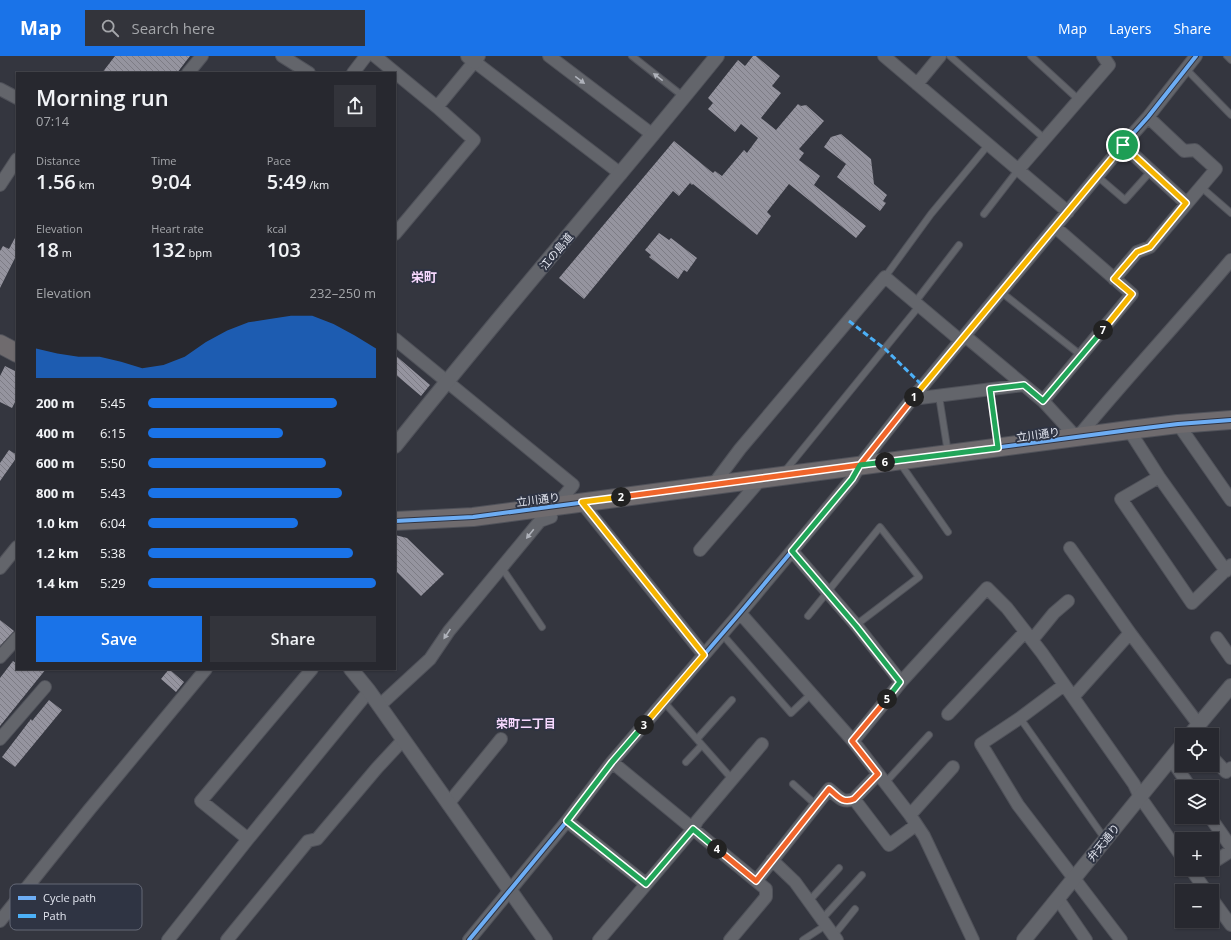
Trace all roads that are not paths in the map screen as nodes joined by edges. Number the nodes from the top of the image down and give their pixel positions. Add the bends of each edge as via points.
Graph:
1 (202, 56) edge
2 (282, 56) edge
3 (366, 56) edge
4 (374, 56) edge
5 (549, 56) edge
6 (632, 56) edge
7 (717, 56) edge
8 (884, 56) edge
9 (940, 56) edge
10 (950, 56) edge
11 (1031, 56) edge
12 (1103, 56) edge
13 (1196, 56) edge
14 (1227, 56) edge
15 (474, 58) edge
16 (1231, 60) edge
17 (1186, 69) junction
18 (302, 71) edge
19 (189, 72) edge
20 (354, 72) edge
21 (394, 72) edge
22 (396, 74) edge
23 (917, 84) junction
24 (0, 88) edge
25 (16, 97) edge
26 (684, 97) junction
27 (1079, 100) junction
28 (437, 107) junction
29 (1231, 115) edge
30 (1148, 117) junction
31 (653, 135) junction
32 (1045, 139) junction
33 (989, 144) junction
34 (1123, 145) junction
35 (16, 161) edge
36 (1018, 170) junction
37 (1151, 171) junction
38 (621, 174) junction
39 (1097, 176) junction
40 (0, 185) edge
41 (1201, 187) junction
42 (1186, 203) junction
43 (1068, 212) junction
44 (1231, 213) edge
45 (984, 214) dead end
46 (1055, 227) junction
47 (396, 233) edge
48 (959, 245) dead end
49 (1231, 260) edge
50 (885, 277) junction
51 (1114, 279) junction
52 (1001, 292) junction
53 (918, 303) junction
54 (963, 338) junction
55 (396, 340) edge
56 (0, 344) edge
57 (16, 352) edge
58 (1082, 356) junction
59 (447, 381) junction
60 (1024, 385) junction
61 (990, 389) junction
62 (938, 396) junction
63 (912, 399) junction
64 (1043, 401) junction
65 (1231, 420) edge
66 (1178, 424) junction
67 (1129, 430) junction
68 (1077, 438) junction
69 (396, 445) edge
70 (998, 448) junction
71 (948, 455) junction
72 (898, 461) junction
73 (860, 465) junction
74 (781, 476) junction
75 (1159, 477) junction
76 (761, 479) junction
77 (713, 485) junction
78 (1231, 500) edge
79 (582, 502) junction
80 (553, 506) junction
81 (396, 521) edge
82 (948, 532) dead end
83 (16, 548) edge
84 (1070, 548) dead end
85 (700, 550) dead end
86 (792, 551) junction
87 (0, 568) edge
88 (502, 568) junction
89 (1228, 568) edge
90 (827, 592) junction
91 (1068, 601) dead end
92 (740, 613) junction
93 (808, 616) dead end
94 (856, 626) junction
95 (542, 627) dead end
96 (722, 634) junction
97 (1130, 634) junction
98 (1029, 636) junction
99 (1217, 638) dead end
100 (16, 639) edge
101 (704, 655) junction
102 (0, 657) edge
103 (1231, 658) edge
104 (205, 670) edge
105 (311, 670) edge
106 (352, 670) edge
107 (900, 682) junction
108 (1064, 685) junction
109 (1231, 686) edge
110 (44, 687) dead end
111 (369, 691) junction
112 (811, 694) junction
113 (1073, 696) junction
114 (732, 700) dead end
115 (664, 702) junction
116 (379, 706) junction
117 (948, 714) dead end
118 (1020, 718) junction
119 (1194, 728) edge
120 (1197, 728) edge
121 (930, 735) dead end
122 (0, 739) edge
123 (501, 739) dead end
124 (697, 739) junction
125 (403, 740) junction
126 (852, 741) junction
127 (762, 744) dead end
128 (702, 745) junction
129 (1175, 755) edge
130 (1171, 760) junction
131 (612, 762) junction
132 (686, 762) dead end
133 (1219, 764) edge
134 (954, 767) dead end
135 (1231, 768) edge
136 (732, 779) junction
137 (881, 779) junction
138 (1185, 780) edge
139 (793, 784) dead end
140 (1140, 797) junction
141 (854, 799) junction
142 (448, 804) junction
143 (816, 805) junction
144 (913, 820) junction
145 (567, 821) junction
146 (1215, 824) edge
147 (693, 829) junction
148 (1105, 839) junction
149 (248, 840) junction
150 (1175, 847) edge
151 (1231, 847) edge
152 (1231, 851) edge
153 (1219, 859) edge
154 (772, 860) junction
155 (839, 868) dead end
156 (862, 875) dead end
157 (1073, 878) junction
158 (756, 881) junction
159 (30, 884) edge
160 (646, 884) junction
161 (509, 890) junction
162 (1058, 899) junction
163 (809, 901) junction
164 (10, 909) edge
165 (855, 909) dead end
166 (1219, 909) edge
167 (0, 921) edge
168 (824, 922) junction
169 (1231, 925) edge
170 (835, 937) edge
171 (168, 940) edge
172 (228, 940) edge
173 (469, 940) edge
174 (545, 940) edge
175 (599, 940) edge
176 (730, 940) edge
177 (803, 940) edge
178 (973, 940) edge
179 (1024, 940) edge
180 (1086, 940) edge
181 (1121, 940) edge

1 - 19 street
2 - 18 street
3 - 20 street
4 - 21 street
5 -> 31 street
26 -> 6 lane
7 - 26 street, 江の島道
8 - 23 street
9 - 23 street
10 - 32 lane
11 - 27 lane
12 - 27 street via 1109,65
13 - 17 street
14 - 16 lane
15 - 28 street
15 - 38 street
17 - 29 lane
17 - 30 street
22 - 28 street
23 - 33 street
24 - 25 street
26 - 31 street, 江の島道
27 - 32 street
28 - 47 street via 474,140
30 - 34 street
30 - 41 street via 1184,151 1194,150 1216,169
31 - 38 street, 江の島道
32 - 36 street
33 - 36 street
33 - 50 lane via 931,214
34 - 37 street
34 - 39 street
35 - 40 street
36 - 43 street
36 - 45 lane
37 - 39 lane via 1125,200
37 - 42 street
38 - 59 street, 江の島道
39 - 43 street
41 - 42 street
41 - 44 lane
42 - 51 street via 1150,247 1137,252
43 - 46 street
46 - 51 street
46 - 52 street
48 - 53 lane
49 - 68 street
50 - 53 street
50 - 77 street via 740,449
51 - 58 street via 1132,294
52 - 54 street
52 - 58 lane
53 - 54 street
53 - 74 lane
54 - 60 street
54 - 63 street
55 - 59 street
56 - 57 main road
58 - 64 street
59 - 69 street, 江の島道
59 - 80 street via 573,485
60 - 61 street
60 - 64 street
61 - 62 street
61 - 70 lane
62 - 63 street
62 - 71 lane
63 - 73 street
64 - 68 street
65 - 66 main road, 立川通り
66 - 67 main road, 立川通り
66 - 78 street
67 - 68 main road, 立川通り
67 - 75 street
68 - 70 main road, 立川通り
70 - 71 main road, 立川通り
71 - 72 main road, 立川通り
72 - 73 main road, 立川通り
72 - 82 lane
73 - 74 main road, 立川通り
73 - 86 street via 852,479
74 - 76 main road, 立川通り
75 - 89 street
75 - 89 street via 1121,499 1192,603
76 - 77 main road, 立川通り
76 - 85 street
77 - 79 main road, 立川通り
79 - 80 main road, 立川通り
79 - 101 street
80 - 81 main road, 立川通り via 472,517
80 -> 88 street via 551,517 540,521
83 - 87 street
84 - 97 street
86 - 90 street
86 - 92 street
88 - 95 lane
88 -> 116 street via 449,631 430,659
90 - 93 lane
90 - 94 street
90 - 94 lane via 880,527 919,578
91 - 98 street
92 - 96 street
92 - 112 street
94 - 107 street
96 - 101 street
96 - 112 lane via 791,713
97 - 113 street
97 - 119 street
98 - 107 street via 988,588
98 - 108 street
98 - 117 street
99 - 103 street
100 - 102 street
101 - 115 street
104 - 159 street
105 - 149 street via 201,801
106 - 111 street
107 - 126 street
108 - 113 street
108 - 118 street
109 - 120 street
110 - 122 street
111 - 116 street
111 - 149 street
112 - 126 street
113 - 140 street via 1134,784
114 - 124 lane
115 - 124 lane
115 - 131 street
116 - 125 street
118 - 148 lane
118 - 157 street via 981,744 1018,806
121 - 137 lane
123 - 142 street
124 - 128 lane
125 - 142 street
125 - 172 street via 317,839 308,841
126 - 137 street
127 - 136 street
128 - 132 lane
128 - 136 lane
129 - 130 street, 弁天通り
130 - 138 street
130 - 140 street, 弁天通り
131 - 145 street
131 - 147 street
133 - 135 street via 1226,772
134 - 144 street
136 - 147 street
137 - 141 street
137 - 144 street
139 - 143 lane
140 - 148 street, 弁天通り
140 - 150 street
141 - 143 street via 844,801 829,789
141 - 144 street via 889,845
142 - 161 street
143 - 154 street
144 - 178 street via 924,836
145 - 160 street
145 - 161 street
146 - 151 street
147 - 158 street
147 - 160 street
148 - 157 street, 弁天通り
149 - 171 street
152 - 153 street
154 - 158 street
154 - 163 street
155 - 163 lane
156 - 168 lane
157 - 162 street, 弁天通り
157 - 181 street
158 - 176 street via 766,889 766,897
160 - 175 street
161 - 173 street
161 - 174 street
162 - 179 street, 弁天通り
162 - 180 street
163 - 168 street
164 - 167 street
165 - 170 lane
166 - 169 street
168 - 170 street
168 - 177 lane

